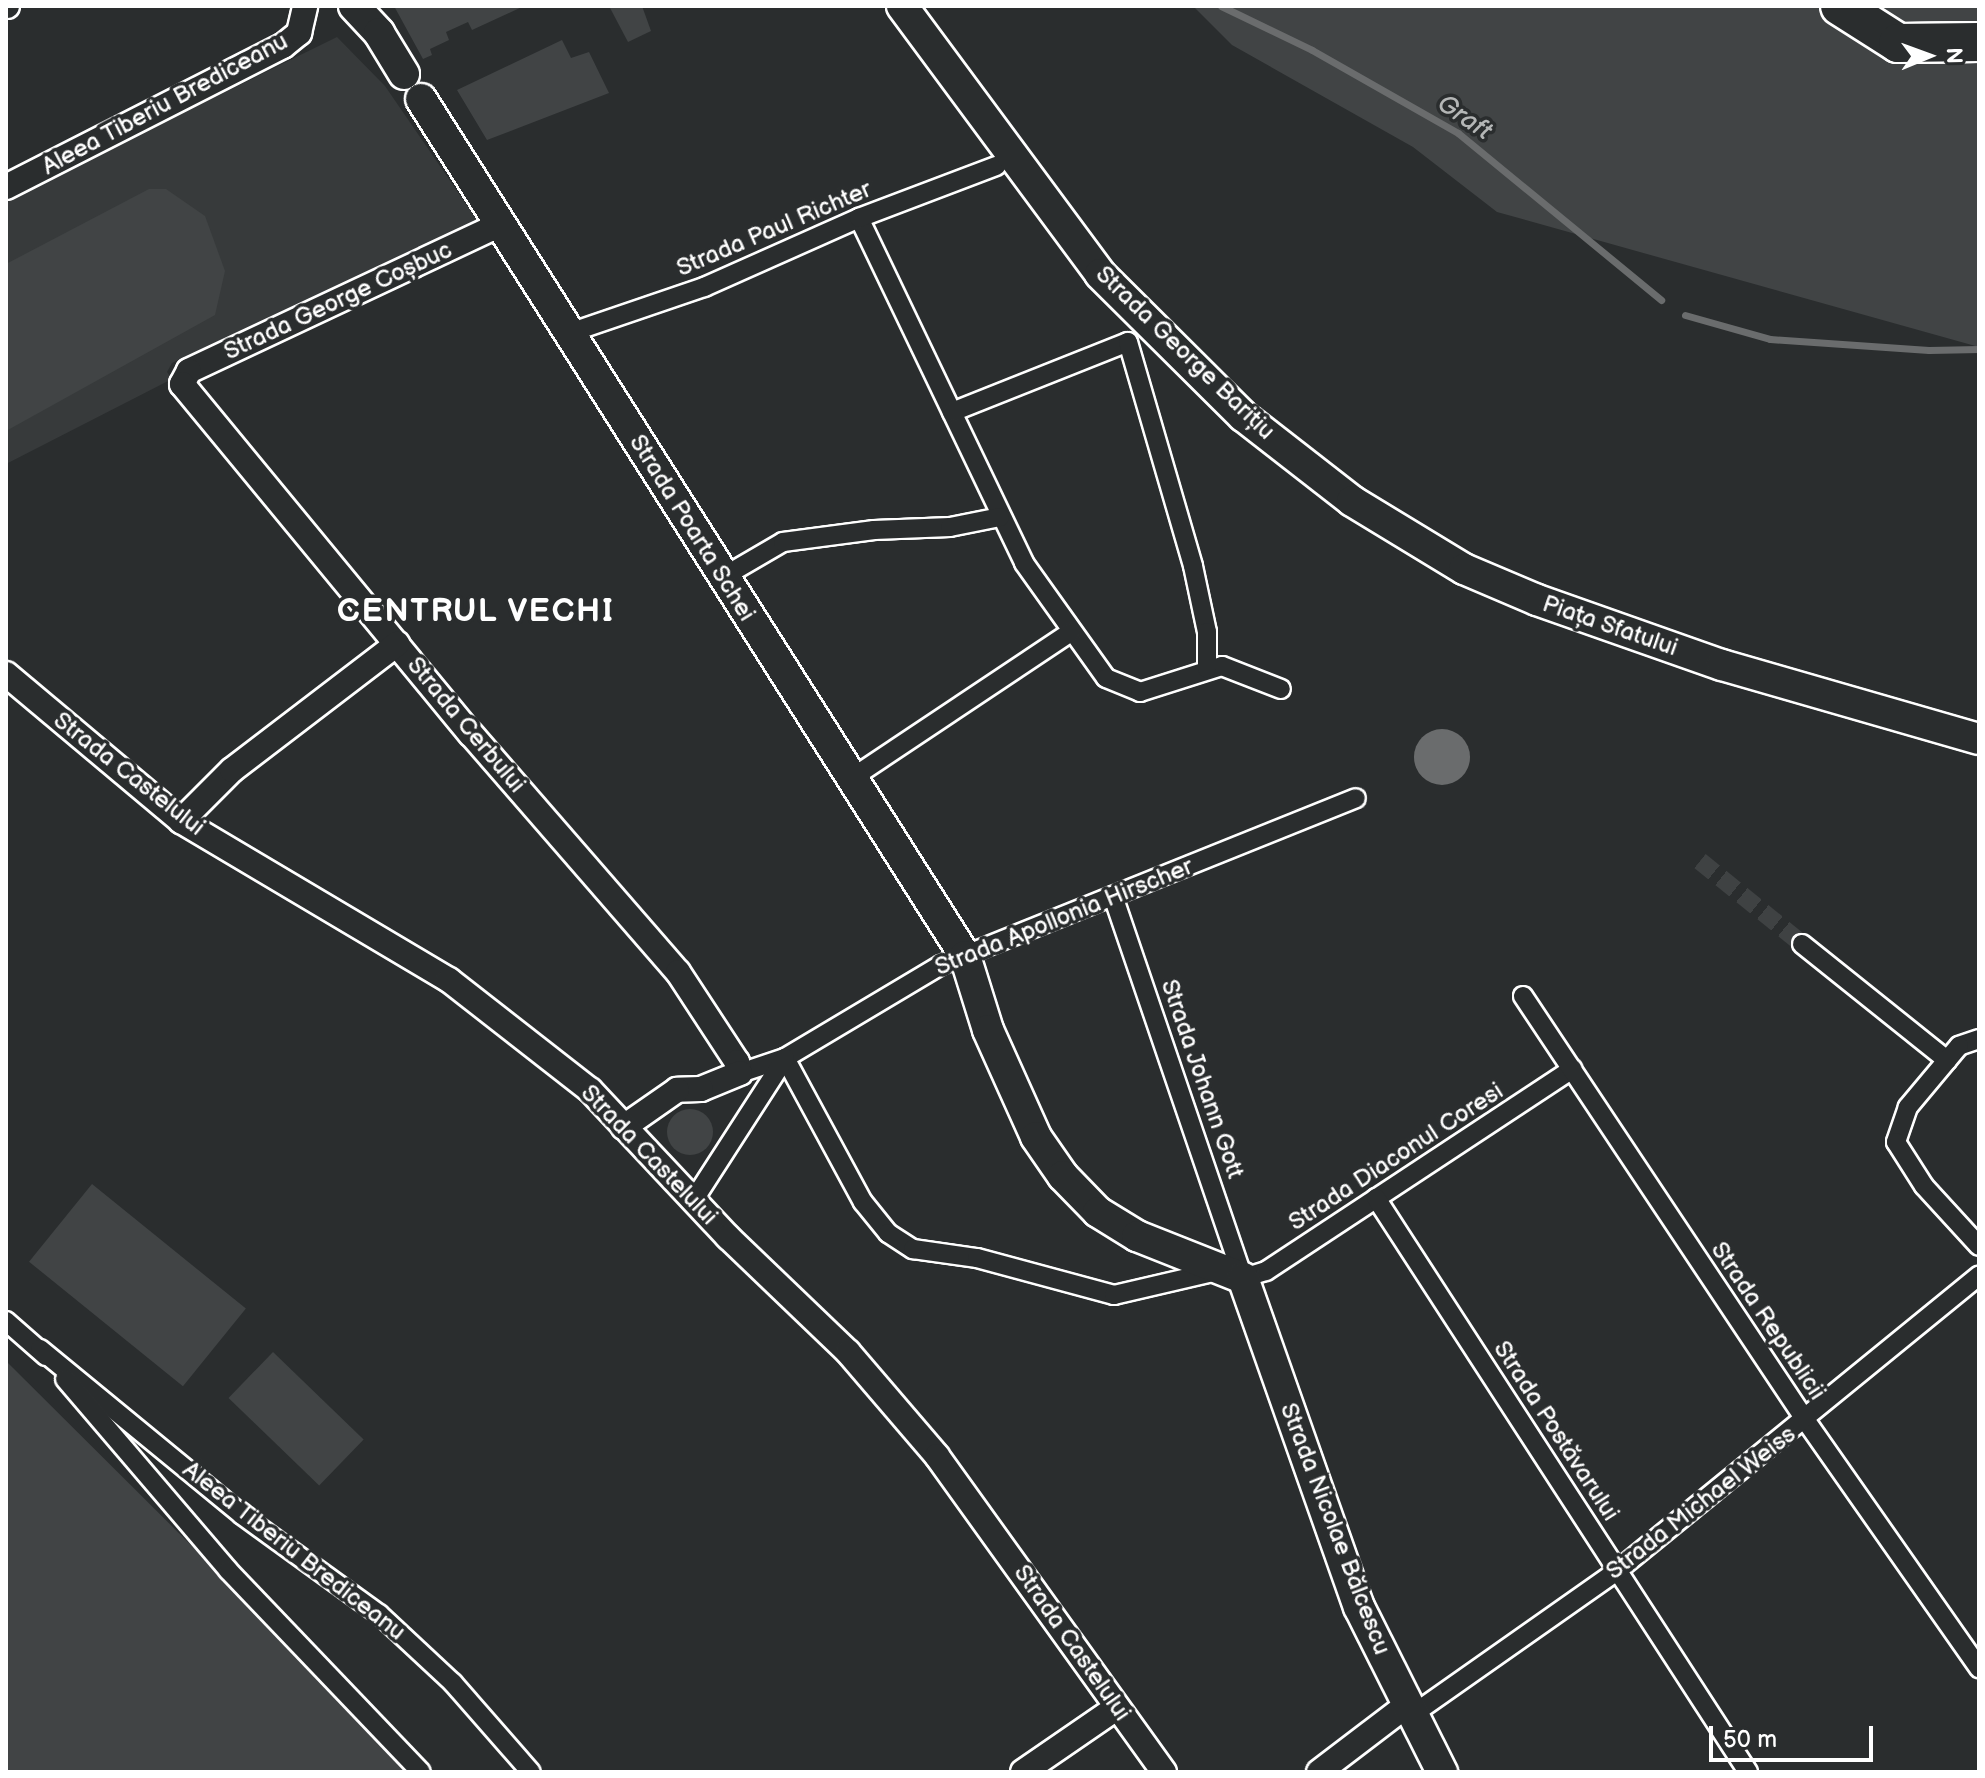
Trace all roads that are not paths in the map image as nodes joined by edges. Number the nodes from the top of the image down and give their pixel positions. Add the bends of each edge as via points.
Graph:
1 (305, 6) edge
2 (354, 6) edge
3 (902, 6) edge
4 (1840, 6) edge
5 (1979, 42) edge
6 (996, 166) dead end
7 (6, 187) edge
8 (859, 218) junction
9 (501, 224) junction
10 (569, 333) junction
11 (182, 384) joint
12 (952, 412) junction
13 (1000, 517) junction
14 (1422, 545) joint
15 (723, 577) junction
16 (1071, 632) junction
17 (397, 644) junction
18 (1207, 669) junction
19 (6, 674) edge
20 (1281, 689) dead end
21 (1979, 739) edge
22 (852, 778) junction
23 (1356, 798) dead end
24 (181, 821) junction
25 (1113, 896) junction
26 (1802, 944) tunnel mouth
27 (965, 956) junction
28 (1523, 996) dead end
29 (1979, 1039) edge
30 (785, 1058) junction
31 (1947, 1060) junction
32 (1572, 1069) junction
33 (740, 1073) junction
34 (624, 1127) junction
35 (1376, 1198) junction
36 (693, 1201) junction
37 (1979, 1246) edge
38 (1230, 1275) junction
39 (1979, 1276) edge
40 (6, 1321) edge
41 (40, 1349) junction
42 (1806, 1421) junction
43 (1618, 1570) junction
44 (1979, 1668) edge
45 (1116, 1708) junction
46 (1409, 1710) junction
47 (421, 1772) edge
48 (531, 1772) edge
49 (1023, 1772) edge
50 (1164, 1772) edge
51 (1319, 1772) edge
52 (1442, 1772) edge
53 (1748, 1772) edge

1 - 7 street, Aleea Tiberiu Brediceanu via 299,33 283,46
2 - 9 street, Strada Poarta Schei via 379,33
3 - 14 street, Strada George Barițiu via 1100,274 1243,416 1352,501
4 - 5 main road via 1898,43
6 - 8 street, Strada Paul Richter
8 - 10 street, Strada Paul Richter via 704,287
8 - 12 street
9 - 10 street, Strada Poarta Schei
9 - 11 street, Strada George Coșbuc via 189,371
10 - 15 street, Strada Poarta Schei
11 - 17 street, Strada Cerbului
12 - 13 street
12 - 18 street via 1128,342 1193,566 1207,632
13 - 15 street via 950,527 783,542
13 - 16 street
14 - 21 street, Piața Sfatului via 1537,600 1804,690
15 - 22 street, Strada Poarta Schei
16 - 18 street via 1106,678 1121,687 1140,692
16 - 22 street
17 - 24 street via 232,770
17 - 33 street, Strada Cerbului via 678,972
18 - 20 street via 1222,666
19 - 24 street, Strada Castelului
22 - 27 street, Strada Poarta Schei
23 - 25 street, Strada Apollonia Hirscher
24 - 34 street, Strada Castelului via 449,980 590,1090
25 - 27 street, Strada Apollonia Hirscher
25 - 38 street, Strada Johann Gott
26 - 31 street
27 - 30 street, Strada Apollonia Hirscher via 941,965
27 - 38 street, Strada Poarta Schei via 988,1030 1036,1137 1063,1176 1098,1212 1137,1236
28 - 32 street, Strada Republicii
29 - 31 street via 1967,1040
30 - 33 street, Strada Apollonia Hirscher
30 - 36 street, Strada Apollonia Hirscher
30 - 38 street, Strada Diaconul Coresi via 863,1202 888,1233 913,1249 977,1258 1046,1281 1114,1295
31 - 37 street via 1908,1107 1896,1142 1924,1186
32 - 35 street, Strada Diaconul Coresi
32 - 42 street, Strada Republicii
33 - 34 street, Strada Apollonia Hirscher via 701,1089 677,1090
34 - 36 street, Strada Castelului
35 - 38 street, Strada Diaconul Coresi via 1266,1271
35 - 43 street, Strada Postăvarului
36 - 45 street, Strada Castelului via 848,1352 937,1456
38 - 46 street, Strada Nicolae Bălcescu via 1359,1607
39 - 42 street, Strada Michael Weiss
40 - 41 street
41 - 47 street via 228,1570
41 - 48 street, Aleea Tiberiu Brediceanu via 242,1515 379,1614 453,1683
42 - 43 street, Strada Michael Weiss
42 - 44 street, Strada Republicii
43 - 46 street, Strada Michael Weiss
43 - 53 street, Strada Postăvarului
45 - 49 street
45 - 50 street, Strada Castelului
46 - 51 street, Strada Michael Weiss
46 - 52 street, Strada Nicolae Bălcescu

